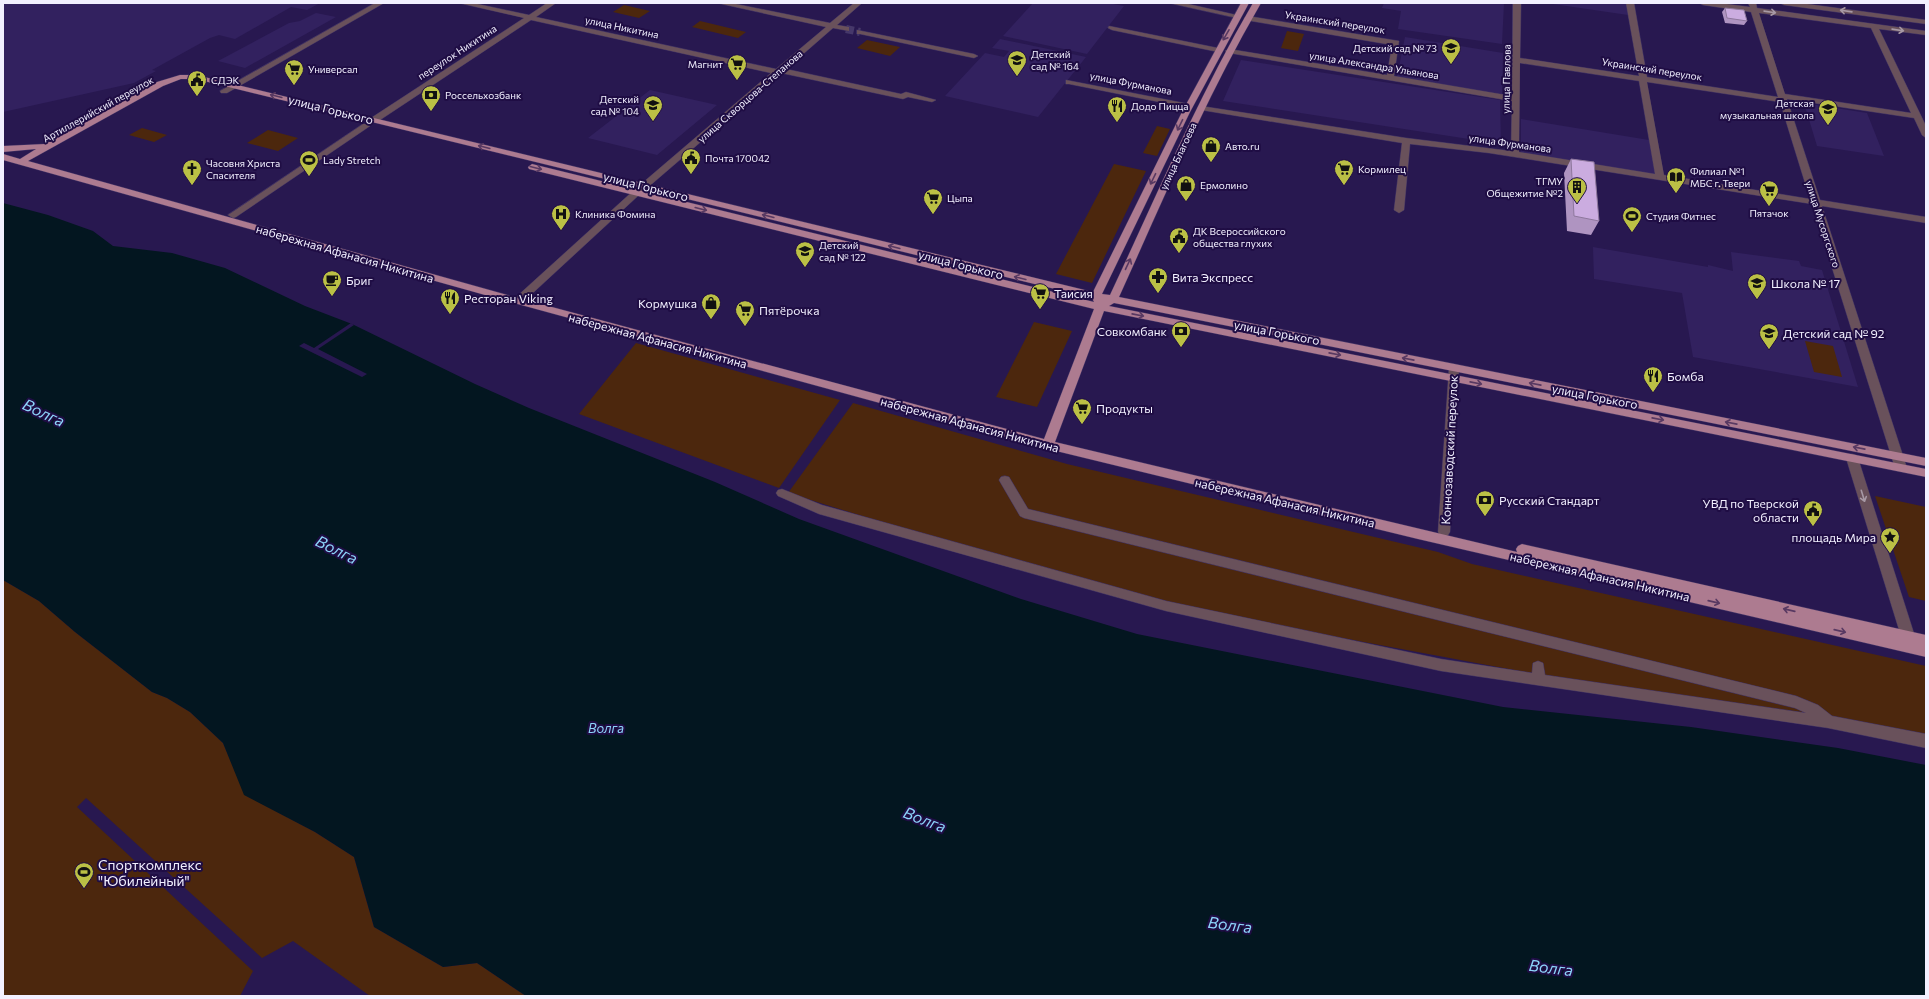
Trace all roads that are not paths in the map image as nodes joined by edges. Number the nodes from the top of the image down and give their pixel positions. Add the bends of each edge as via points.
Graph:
1 (380, 3) edge
2 (463, 3) edge
3 (552, 3) edge
4 (721, 3) edge
5 (858, 3) edge
6 (1173, 3) edge
7 (1245, 3) edge
8 (1257, 3) edge
9 (1517, 3) edge
10 (1630, 3) edge
11 (1703, 3) edge
12 (1784, 3) edge
13 (1754, 6) edge
14 (1237, 16) junction
15 (530, 18) junction
16 (1248, 18) junction
17 (1926, 22) edge
18 (831, 26) junction
19 (1874, 26) junction
20 (1112, 28) dead end
21 (846, 29) tunnel mouth
22 (860, 32) tunnel mouth
23 (1926, 34) edge
24 (1218, 50) junction
25 (1229, 51) junction
26 (974, 56) dead end
27 (1517, 60) junction
28 (779, 71) junction
29 (1390, 78) junction
30 (1642, 79) junction
31 (185, 81) joint
32 (1069, 82) dead end
33 (234, 86) junction
34 (224, 91) junction
35 (1783, 98) junction
36 (1516, 99) junction
37 (932, 100) dead end
38 (1190, 103) junction
39 (1200, 110) junction
40 (1917, 116) junction
41 (374, 120) junction
42 (366, 126) junction
43 (1926, 135) edge
44 (1406, 141) junction
45 (48, 145) junction
46 (3, 150) edge
47 (1515, 154) junction
48 (3, 157) edge
49 (27, 160) junction
50 (1660, 178) junction
51 (645, 186) junction
52 (636, 193) junction
53 (1816, 203) junction
54 (1399, 210) dead end
55 (233, 215) junction
56 (1926, 220) edge
57 (1096, 296) junction
58 (521, 299) junction
59 (1113, 300) junction
60 (1100, 307) junction
61 (1454, 373) junction
62 (1049, 441) junction
63 (1897, 456) junction
64 (1852, 458) junction
65 (1926, 462) edge
66 (1901, 468) junction
67 (1926, 473) edge
68 (1005, 480) dead end
69 (782, 493) dead end
70 (1444, 532) junction
71 (1926, 641) edge
72 (1909, 642) junction
73 (1926, 651) edge
74 (1828, 722) junction
75 (1926, 741) edge

1 - 33 street
2 - 15 street, улица Никитина
3 - 15 street, переулок Никитина
4 - 18 street
5 - 18 street, улица Скворцова-Степанова
6 - 14 street
7 - 14 main road, улица Благоева
8 - 16 main road, улица Благоева
9 - 27 street, улица Павлова
10 - 30 street
11 - 13 street
17 -> 12 street via 1866,11
13 -> 19 street
13 - 35 street, улица Мусоргского
14 -> 24 main road, улица Благоева
15 - 28 street, улица Никитина
15 - 41 street, переулок Никитина
16 - 25 main road, улица Благоева
16 - 29 street, Украинский переулок via 1396,43
18 - 21 street
18 - 28 street, улица Скворцова-Степанова
19 -> 23 street
19 - 40 street
20 - 24 street
22 - 26 street
24 - 38 main road, улица Благоева
25 - 29 street, улица Александра Ульянова
25 - 39 main road, улица Благоева
27 - 30 street, Украинский переулок
27 - 36 street, улица Павлова
28 - 37 street, улица Никитина via 903,97 906,94
28 - 51 street, улица Скворцова-Степанова
29 - 36 street, улица Александра Ульянова
30 - 35 street, Украинский переулок
30 - 50 street
31 - 34 main road, улица Горького
31 - 49 main road, Артиллерийский переулок via 165,85
32 - 38 street, улица Фурманова
33 - 34 street
41 -> 33 main road, улица Горького
33 - 45 main road, улица Горького via 196,77 168,80
34 - 42 main road, улица Горького
35 - 40 street, Украинский переулок
35 - 53 street, улица Мусоргского
36 - 47 street, улица Павлова
38 - 39 main road
38 -> 57 main road, улица Благоева
39 - 44 street, улица Фурманова
59 -> 39 main road, улица Благоева
40 - 43 street
51 -> 41 main road, улица Горького
42 -> 52 main road, улица Горького
42 - 55 street
44 - 47 street, улица Фурманова
44 - 54 street
45 - 46 main road
45 - 49 main road, улица Горького
46 - 49 main road
47 - 50 street, улица Фурманова
48 - 49 main road
49 - 55 main road, набережная Афанасия Никитина
49 - 58 main road, набережная Афанасия Никитина
50 - 53 street, улица Фурманова
51 - 52 street, улица Скворцова-Степанова
57 -> 51 main road, улица Горького
52 - 58 street, улица Скворцова-Степанова
52 -> 60 main road, улица Горького
53 - 56 street, улица Фурманова
53 - 63 street, улица Мусоргского
55 - 58 main road, набережная Афанасия Никитина
57 - 59 main road, улица Горького
57 - 60 main road
58 - 62 main road, набережная Афанасия Никитина
59 - 60 main road
61 -> 59 main road, улица Горького
60 -> 61 main road, улица Горького
60 - 62 main road
63 -> 61 main road, улица Горького
61 -> 64 main road, улица Горького
61 - 70 street, Коннозаводский переулок
62 - 70 main road, набережная Афанасия Никитина
62 -> 72 main road, набережная Афанасия Никитина via 1418,534
63 - 65 main road, улица Горького
63 - 66 street, улица Мусоргского
64 - 66 main road, улица Горького
64 -> 72 street
66 - 67 main road, улица Горького
68 - 74 street via 1024,513 1796,702 1813,709
69 - 74 street via 819,509 1166,606 1441,665 1539,673
72 -> 70 main road, набережная Афанасия Никитина
71 - 72 main road, набережная Афанасия Никитина
72 - 73 main road, набережная Афанасия Никитина
74 - 75 street

